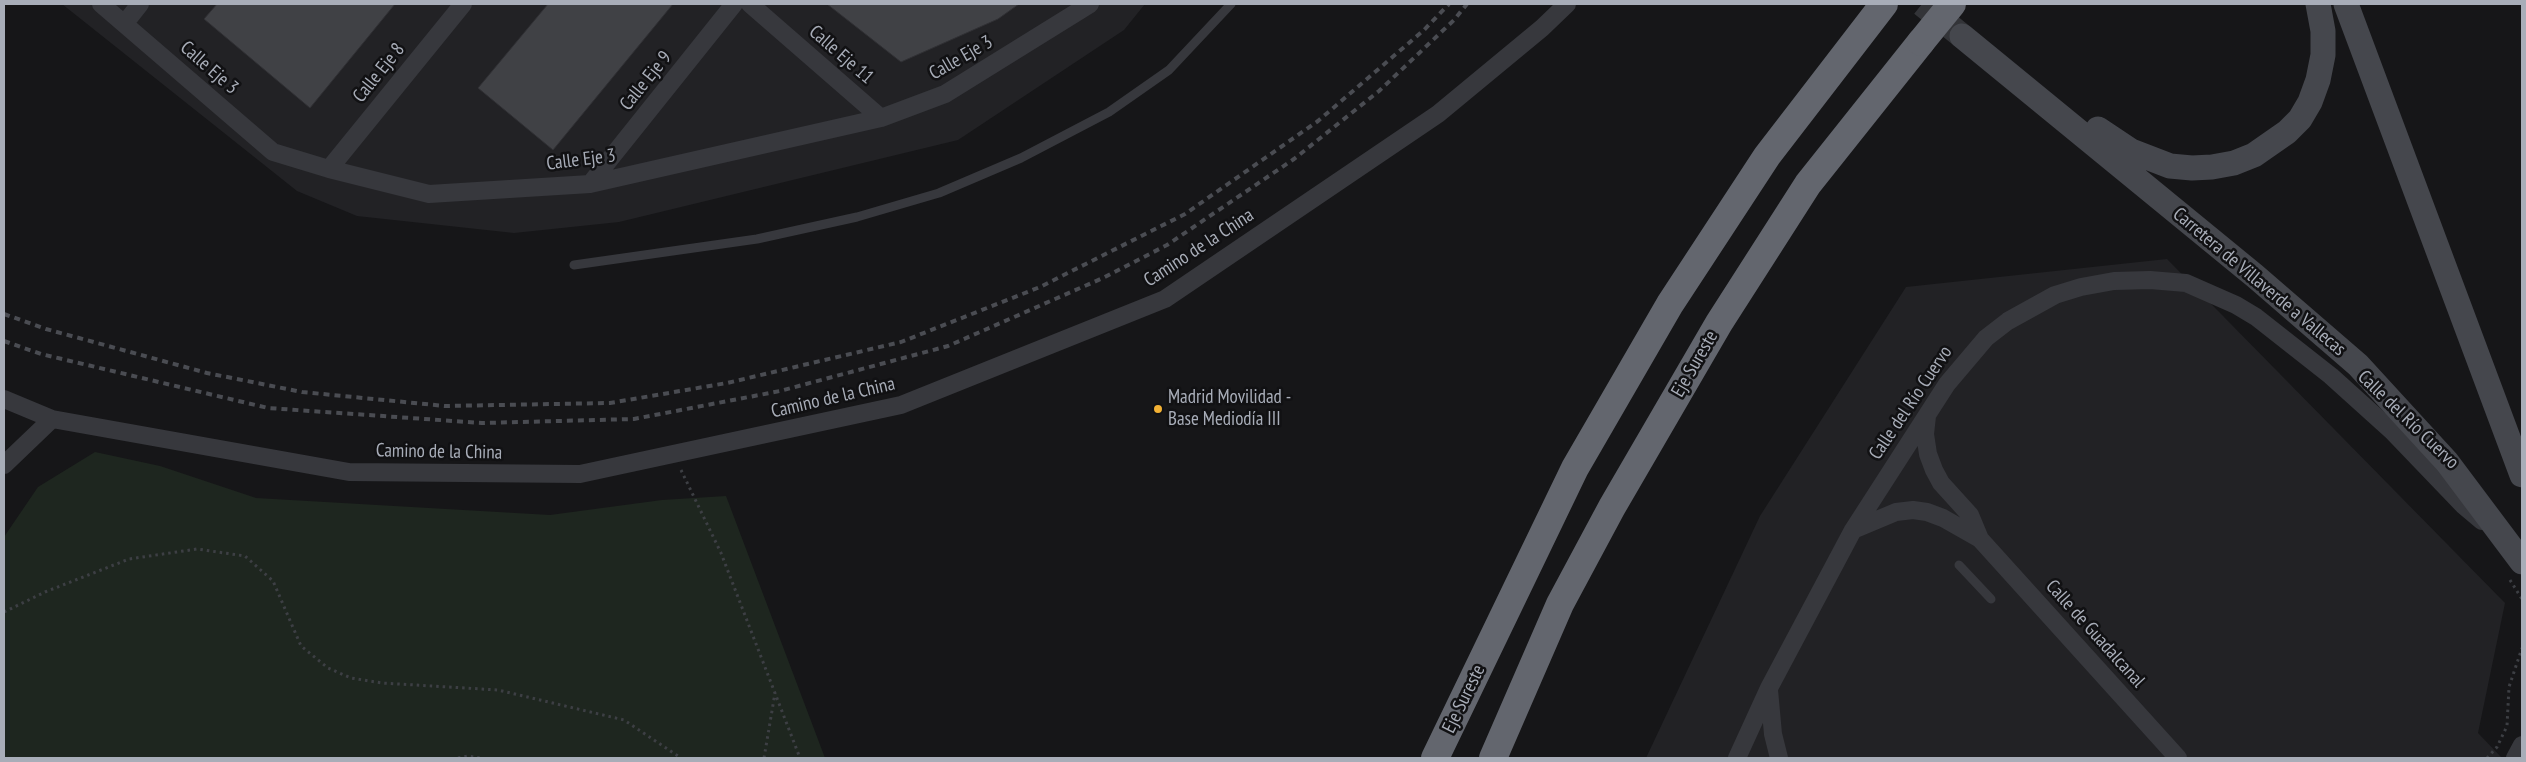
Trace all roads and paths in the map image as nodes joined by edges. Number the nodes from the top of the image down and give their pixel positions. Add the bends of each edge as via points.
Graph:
1 (101, 4) edge
2 (140, 4) edge
3 (463, 4) edge
4 (734, 4) edge
5 (750, 4) edge
6 (1090, 4) edge
7 (1231, 4) edge
8 (1567, 4) edge
9 (1952, 4) edge
10 (2318, 4) edge
11 (2346, 4) edge
12 (1882, 7) edge
13 (125, 23) junction
14 (1962, 36) tunnel mouth
15 (1981, 51) junction
16 (881, 118) junction
17 (329, 169) junction
18 (590, 184) junction
19 (574, 265) dead end
20 (4, 399) edge
21 (1927, 414) junction
22 (52, 418) junction
23 (673, 454) junction
24 (4, 465) edge
25 (2522, 474) edge
26 (1853, 530) junction
27 (1980, 539) junction
28 (2505, 540) junction
29 (2522, 562) edge
30 (1959, 565) dead end
31 (1991, 599) dead end
32 (4, 612) edge
33 (2522, 648) edge
34 (1769, 688) junction
35 (775, 692) junction
36 (2522, 745) edge
37 (458, 758) edge
38 (480, 758) edge
39 (681, 758) edge
40 (764, 758) edge
41 (800, 758) edge
42 (1435, 758) edge
43 (1494, 758) edge
44 (1737, 758) edge
45 (1779, 758) edge
46 (2178, 758) edge
47 (2487, 758) edge
48 (2515, 758) edge

1 - 13 street, Calle Eje 3
2 - 13 street
3 - 17 street, Calle Eje 8
4 - 18 street, Calle Eje 9
5 - 16 street, Calle Eje 11
6 - 16 street, Calle Eje 3 via 945,94
7 - 19 lane via 1169,70 1109,112 1022,158 939,193 857,217 757,239
8 - 23 street, Camino de la China via 1438,114 1165,300 901,406
9 - 43 highway, Eje Sureste, bridge via 1808,184 1719,323 1612,506 1560,604
10 - 15 main road via 2323,55 2318,80 2300,119 2271,145 2254,155 2212,167 2170,166 2131,151
11 - 25 main road
12 - 42 highway, Eje Sureste via 1767,156 1670,304 1575,468
13 - 17 street, Calle Eje 3 via 273,152
14 - 15 main road, Carretera de Villaverde a Vallecas
15 - 28 main road, Carretera de Villaverde a Vallecas via 2358,365 2446,462
16 - 18 street, Calle Eje 3
17 - 18 street, Calle Eje 3 via 429,194
20 - 22 street, Camino de la China
21 - 26 street, Calle del Río Cuervo
21 - 27 street, Calle de Guadalcanal via 1926,440 1934,470 1970,514
21 - 28 street, Calle del Río Cuervo via 1946,384 1986,338 2032,306 2081,287 2114,281 2186,284 2236,304 2296,347 2392,431 2463,505
22 - 23 street, Camino de la China via 349,472 580,474
22 - 24 street
23 - 35 path via 721,553
26 - 27 street, Calle de Guadalcanal via 1896,512 1913,510 1943,518
26 - 34 street, Calle del Río Cuervo
27 - 46 street, Calle de Guadalcanal
28 - 29 main road, Carretera de Villaverde a Vallecas
30 - 31 lane
32 - 39 path via 128,559 197,549 245,556 273,581 301,646 328,668 351,678 382,683 498,690 624,720
33 - 47 path via 2509,687 2506,726 2497,747
34 - 44 street, Calle del Río Cuervo
34 - 45 street via 1773,734
35 - 40 path
35 - 41 path
36 - 48 street
37 - 38 path

